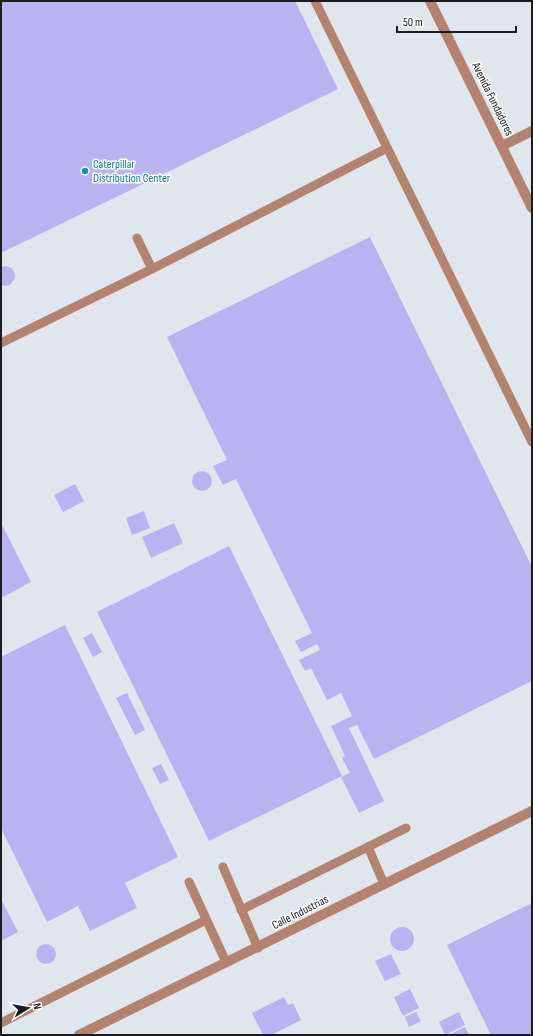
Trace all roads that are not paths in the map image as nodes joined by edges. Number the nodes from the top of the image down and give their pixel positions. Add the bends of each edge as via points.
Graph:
1 (315, 1) edge
2 (434, 2) edge
3 (532, 131) edge
4 (502, 146) junction
5 (387, 148) junction
6 (532, 208) edge
7 (137, 238) dead end
8 (152, 269) junction
9 (1, 343) edge
10 (532, 442) edge
11 (532, 811) edge
12 (406, 828) dead end
13 (368, 847) junction
14 (223, 867) dead end
15 (189, 882) dead end
16 (384, 884) junction
17 (241, 910) junction
18 (206, 920) junction
19 (258, 948) junction
20 (226, 962) junction
21 (1, 1023) edge
22 (79, 1035) edge

1 - 5 lane
2 - 4 street, Avenida Fundadores
3 - 4 street
4 - 6 street, Avenida Fundadores
5 - 8 lane
5 - 10 lane
7 - 8 lane
8 - 9 lane
11 - 16 street, Calle Industrias
12 - 13 lane
13 - 16 lane
13 - 17 lane
14 - 17 lane
15 - 18 lane
16 - 19 street, Calle Industrias
17 - 19 lane
18 - 20 lane
18 - 21 lane
19 - 20 street, Calle Industrias
20 - 22 street, Calle Industrias

